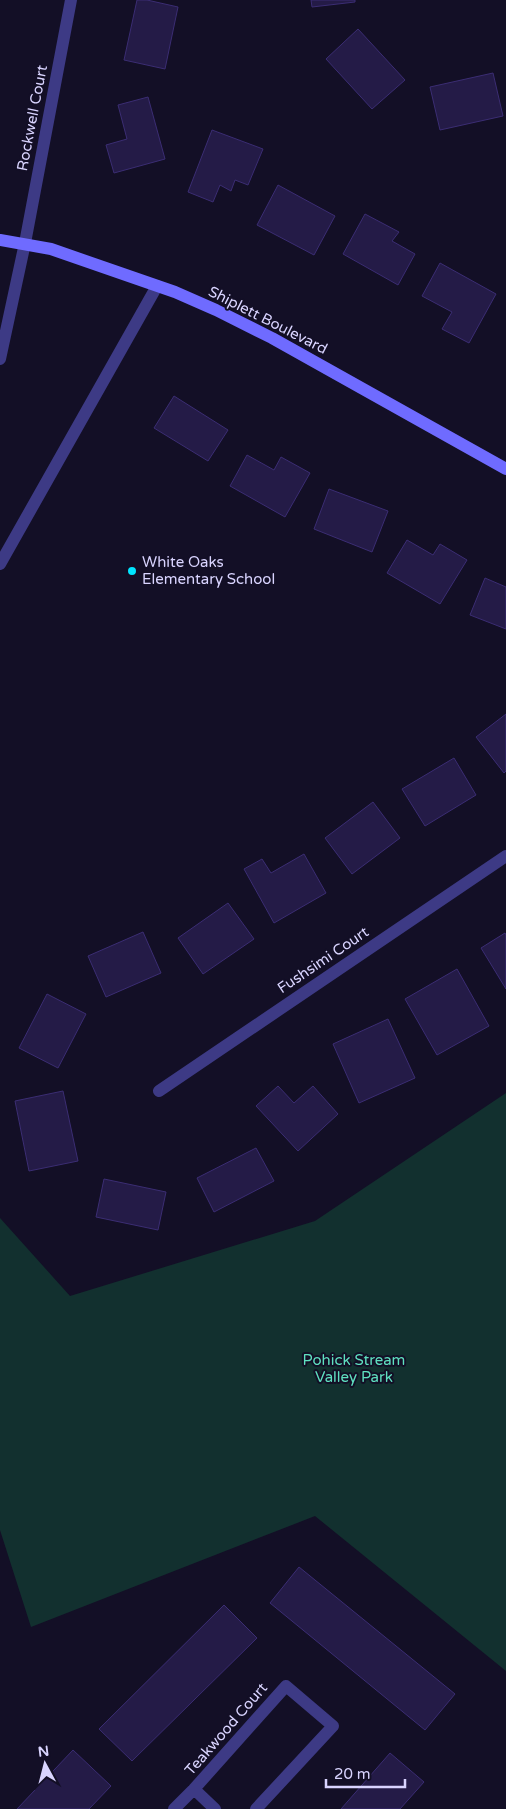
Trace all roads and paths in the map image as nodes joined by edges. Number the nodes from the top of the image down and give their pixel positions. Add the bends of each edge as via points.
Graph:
1 (71, 0) edge
2 (0, 240) edge
3 (25, 243) junction
4 (157, 286) junction
5 (0, 359) edge
6 (506, 469) edge
7 (0, 564) edge
8 (506, 856) edge
9 (159, 1091) dead end
10 (194, 1789) junction
11 (174, 1809) edge
12 (215, 1809) edge
13 (256, 1809) edge

1 - 3 street, Rockwell Court
2 - 3 street, Shiplett Boulevard
3 - 4 street, Shiplett Boulevard
3 - 5 street, Rockwell Court
4 - 6 street, Shiplett Boulevard via 272,338
4 - 7 street
8 - 9 street, Fushsimi Court
10 - 11 street, Teakwood Court
10 - 12 street, Teakwood Court
10 - 13 street, Teakwood Court via 286,1686 332,1726

